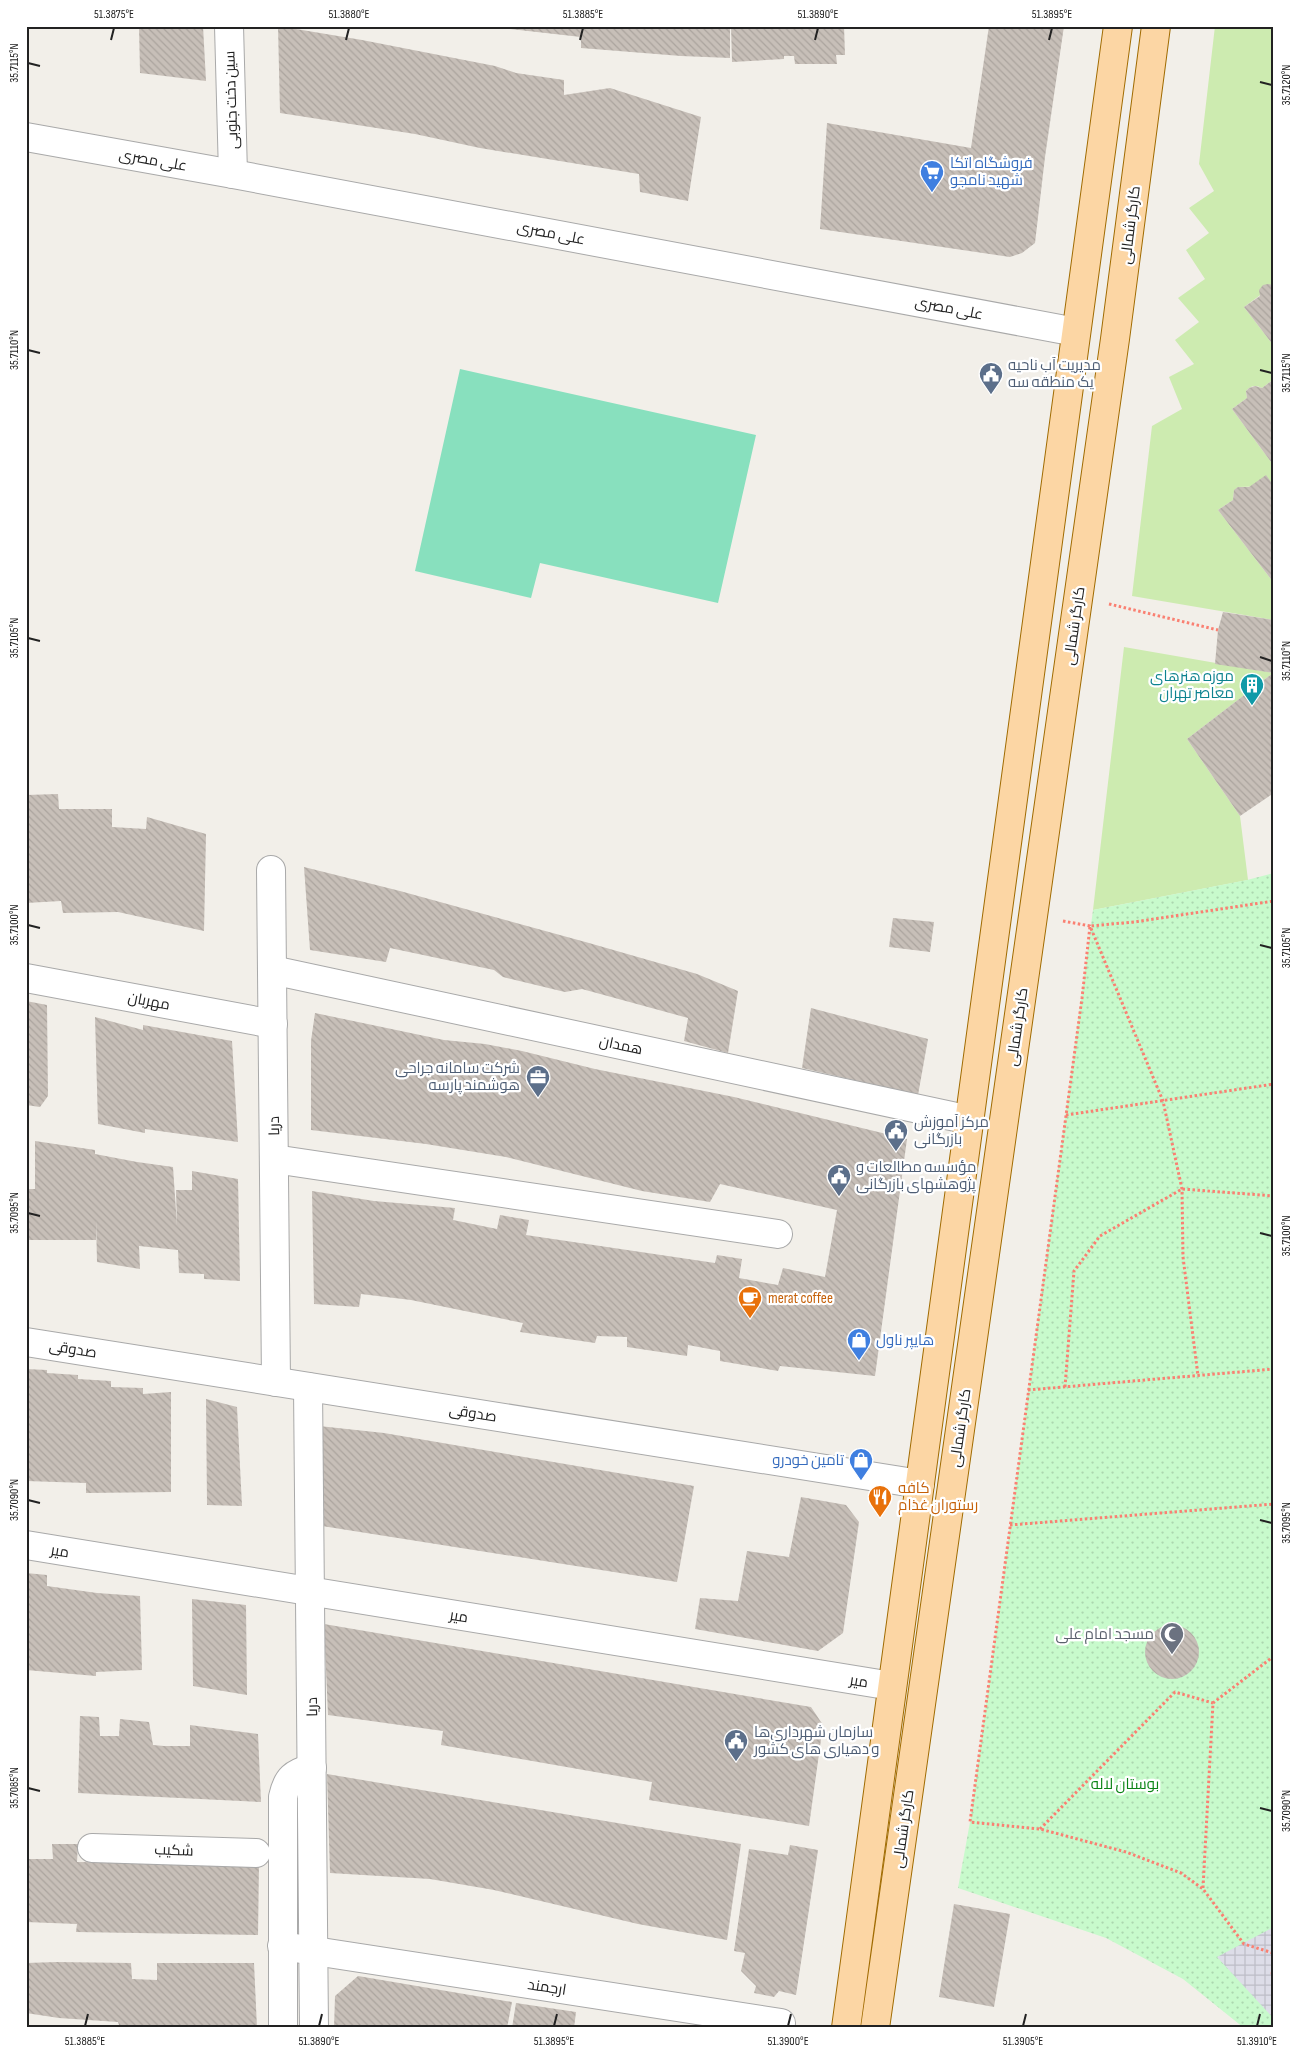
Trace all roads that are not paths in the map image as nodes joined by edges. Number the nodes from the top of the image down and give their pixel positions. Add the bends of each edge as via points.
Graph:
1 (229, 26) edge
2 (1118, 26) edge
3 (1156, 26) edge
4 (26, 137) edge
5 (233, 174) junction
6 (1076, 332) junction
7 (1115, 339) junction
8 (271, 870) dead end
9 (272, 970) junction
10 (26, 978) edge
11 (273, 1024) junction
12 (970, 1120) junction
13 (1003, 1127) junction
14 (274, 1158) junction
15 (778, 1234) dead end
16 (26, 1342) edge
17 (276, 1382) junction
18 (308, 1387) junction
19 (920, 1484) junction
20 (952, 1489) junction
21 (26, 1545) edge
22 (310, 1591) junction
23 (892, 1686) junction
24 (923, 1692) junction
25 (312, 1768) junction
26 (92, 1848) dead end
27 (256, 1853) dead end
28 (282, 1946) junction
29 (313, 1951) junction
30 (781, 2023) dead end
31 (283, 2028) edge
32 (314, 2028) edge
33 (846, 2028) edge
34 (875, 2028) edge

1 - 5 street, سین دخت جنوبی
2 - 6 main road
3 - 7 main road, کارگر شمالی
4 - 5 street, علی مصری
5 - 6 street, علی مصری
6 - 7 main road
6 - 12 main road
7 - 13 main road, کارگر شمالی
8 - 9 street, دریا
9 - 11 street, دریا
9 - 12 street, همدان
10 - 11 street, مهربان
11 - 14 street, دریا
12 - 13 main road
12 - 19 main road
13 - 20 main road, کارگر شمالی
14 - 15 street
14 - 17 street, دریا
16 - 17 street, صدوقی
17 - 18 street, صدوقی
18 - 19 street, صدوقی
18 - 22 street, دریا
19 - 20 main road
19 - 23 main road
20 - 24 main road, کارگر شمالی
21 - 22 street, میر
22 - 23 street, میر
22 - 25 street, دریا
23 - 24 main road
23 - 33 main road
24 - 34 main road, کارگر شمالی
25 - 28 street via 297,1772 283,1797
25 - 29 street, دریا
26 - 27 street, شکیب
28 - 29 street, ارجمند
28 - 31 street
29 - 30 street, ارجمند
29 - 32 street, دریا

